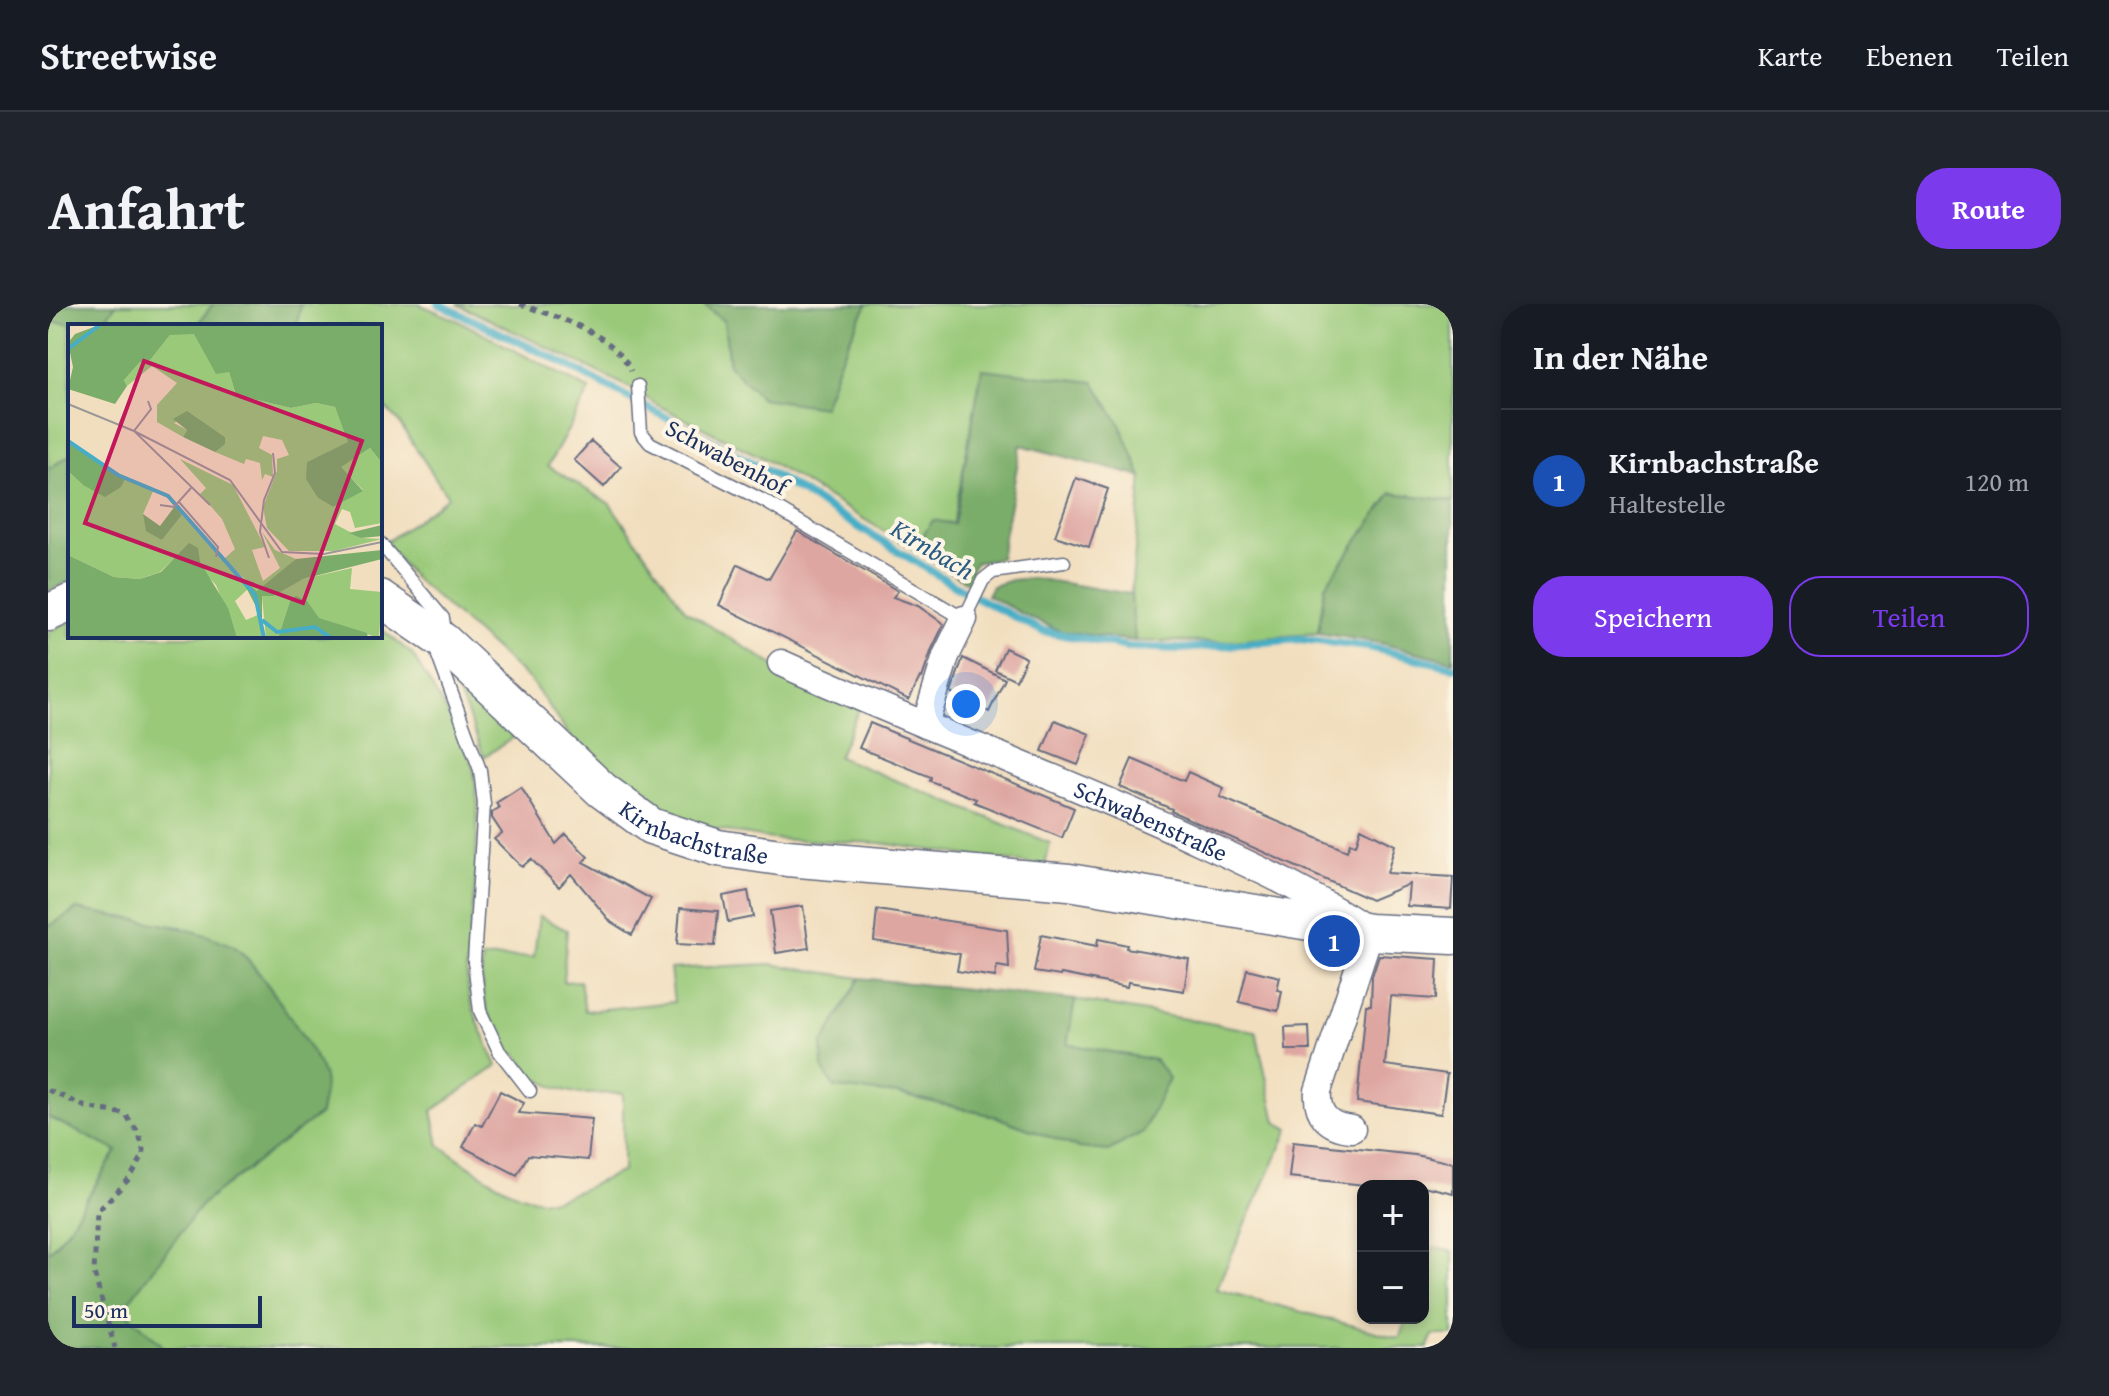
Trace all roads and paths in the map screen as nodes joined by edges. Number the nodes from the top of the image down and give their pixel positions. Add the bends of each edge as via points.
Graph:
1 (520, 304) edge
2 (638, 386) joint
3 (382, 545) edge
4 (1064, 562) dead end
5 (382, 599) edge
6 (68, 604) edge
7 (967, 612) junction
8 (48, 613) edge
9 (443, 641) junction
10 (781, 663) dead end
11 (925, 725) junction
12 (1370, 932) junction
13 (1453, 936) edge
14 (48, 1090) edge
15 (530, 1091) dead end
16 (1352, 1129) dead end
17 (115, 1348) edge

1 - 2 path via 564,320 614,348 627,361
2 - 7 lane, Schwabenhof via 641,432 650,443
3 - 9 lane via 443,618
4 - 7 lane via 993,572 983,580
5 - 9 main road, Kirnbachstraße
6 - 8 main road
7 - 11 street via 946,656
9 - 12 main road, Kirnbachstraße via 602,790 651,826 718,848 1069,882
9 - 15 lane via 438,656 480,770 484,804 474,961 480,1011 499,1051
10 - 11 street, Schwabenstraße
11 - 12 street, Schwabenstraße via 1293,884
12 - 13 main road, Kirnbachstraße
12 - 16 street via 1318,1091 1324,1118 1338,1128
14 - 17 path via 86,1107 125,1114 139,1133 144,1154 130,1178 97,1212 94,1273

